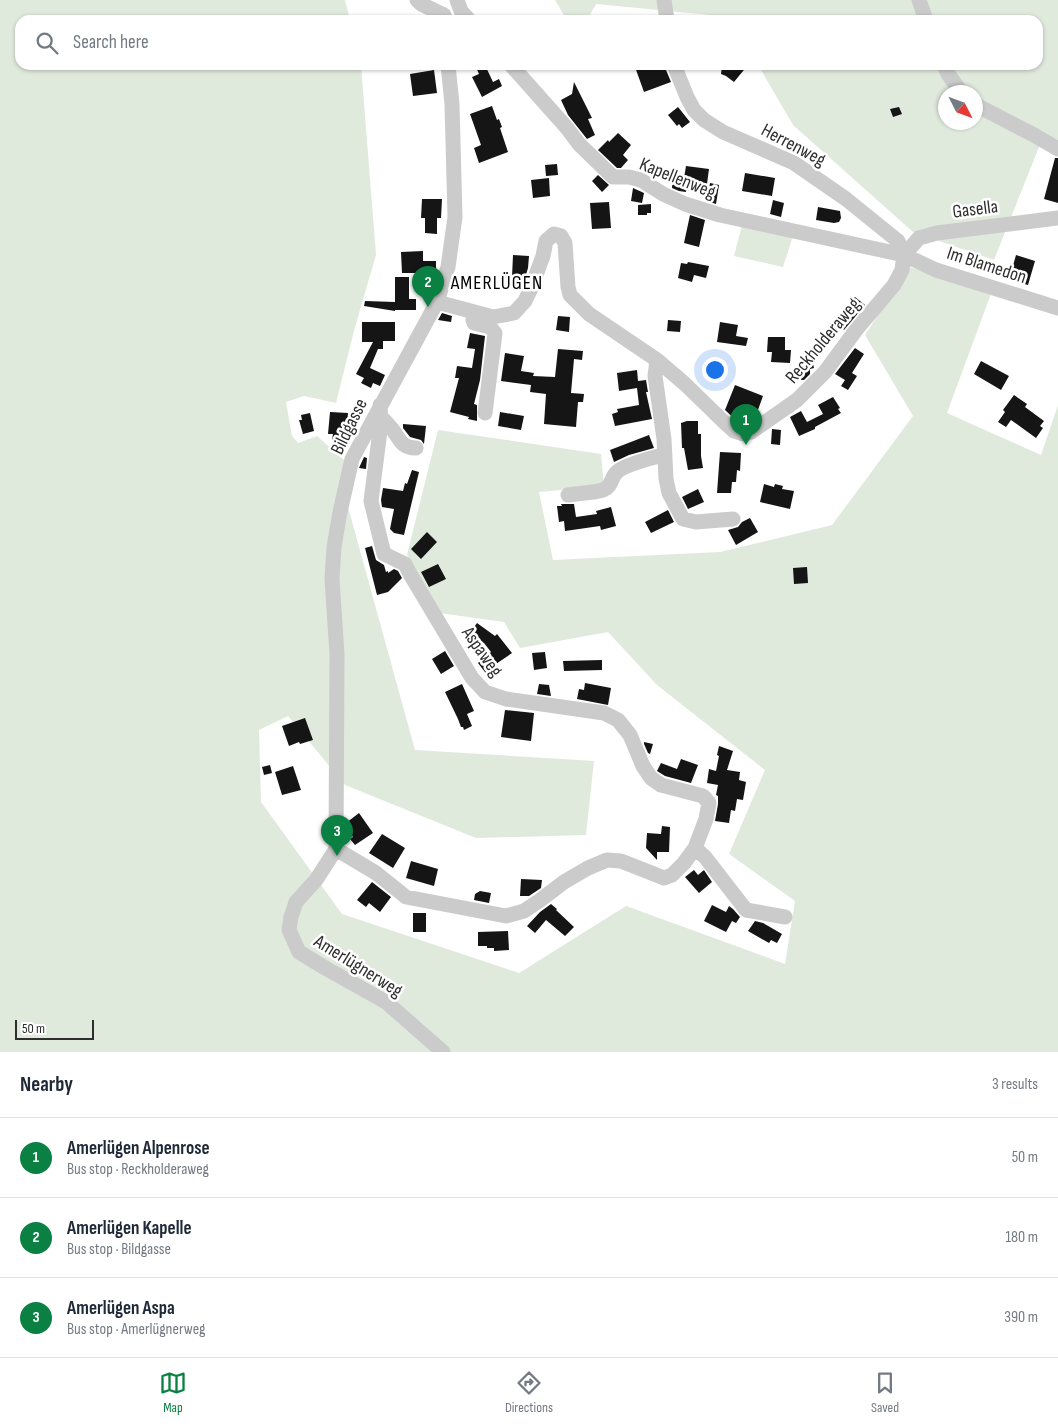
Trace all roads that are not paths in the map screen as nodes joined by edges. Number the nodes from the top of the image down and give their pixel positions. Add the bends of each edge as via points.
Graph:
1 (417, 0) edge
2 (664, 0) edge
3 (919, 0) edge
4 (462, 10) edge
5 (438, 15) edge
6 (447, 15) edge
7 (666, 15) edge
8 (924, 15) edge
9 (449, 70) edge
10 (515, 70) edge
11 (676, 70) edge
12 (946, 70) edge
13 (956, 85) edge
14 (983, 108) edge
15 (1058, 149) edge
16 (1058, 218) edge
17 (904, 255) junction
18 (437, 302) junction
19 (1058, 308) edge
20 (466, 310) junction
21 (657, 360) junction
22 (380, 411) junction
23 (485, 414) dead end
24 (416, 448) dead end
25 (665, 455) junction
26 (568, 495) dead end
27 (733, 519) dead end
28 (695, 848) junction
29 (336, 849) junction
30 (785, 917) dead end
31 (443, 1052) edge

1 - 5 street
2 - 7 street
3 - 8 street
4 - 6 street
9 - 18 street, Bildgasse via 455,217 448,267
10 - 17 street, Kapellenweg via 580,144 614,177 641,180 685,204 720,215
11 - 17 street, Herrenweg via 694,110 704,120 722,132 794,163 846,198 898,241
12 - 13 street
14 - 15 street
16 - 17 street, Gasella via 937,233 919,238
17 - 19 street, Im Blamedon via 936,270
17 - 21 street, Reckholderaweg via 902,270 894,285 826,372 798,400 751,432 734,431
18 - 20 street, Reckholderaweg
18 - 22 street, Bildgasse
20 - 21 street, Reckholderaweg via 493,317 514,313 532,286 546,241 554,234 565,242 570,295 589,314
20 - 23 street via 474,322 490,327 495,333
21 - 25 street via 655,376
22 - 24 street via 399,440 409,448
22 - 28 street, Aspaweg via 371,501 384,554 406,564 472,678 485,692 506,699 604,713 618,720 630,735 651,778 661,785 703,796 709,803
22 - 29 street, Bildgasse via 352,459 334,547
25 - 26 street via 618,470 604,490
25 - 27 street via 669,493 683,519 696,522
28 - 29 street, Aspaweg via 684,864 664,878 621,861 607,860 564,882 524,911 506,916 406,898 376,873
28 - 30 street via 746,910
29 - 31 street, Amerlügnerweg via 316,880 296,902 289,930 299,952 386,1002

